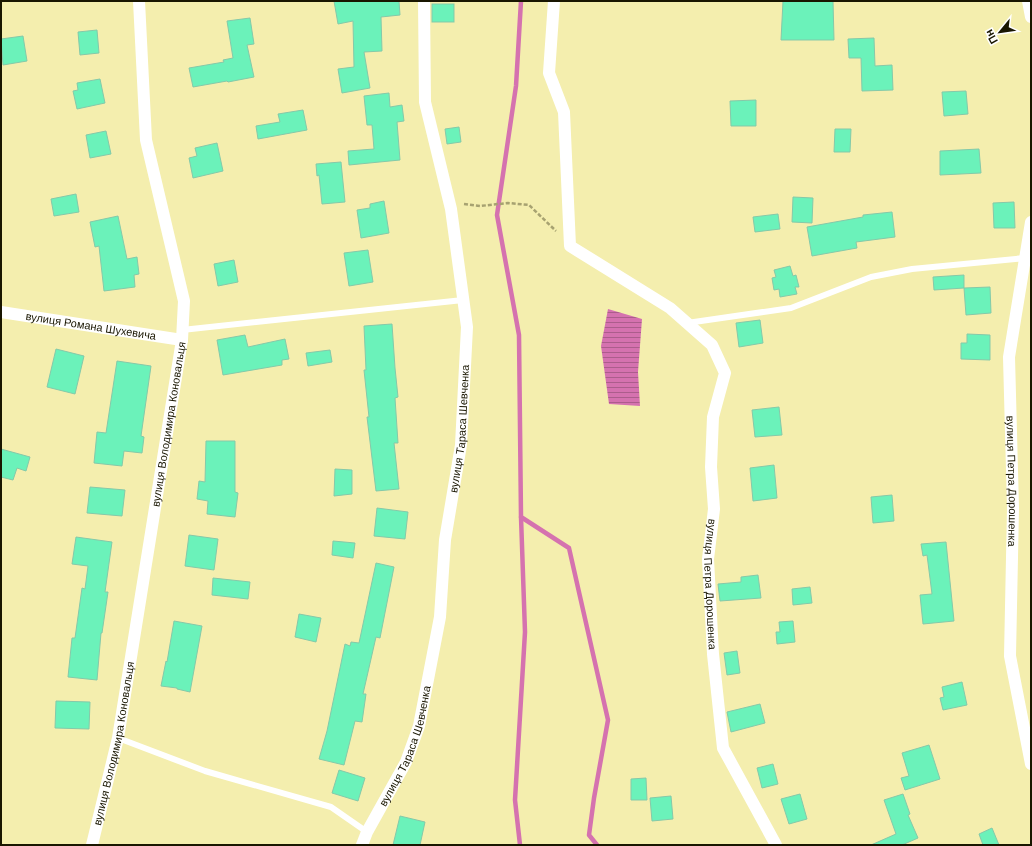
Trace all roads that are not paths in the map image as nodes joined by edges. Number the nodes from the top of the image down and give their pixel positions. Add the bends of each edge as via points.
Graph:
1 (139, 1) edge
2 (424, 1) edge
3 (554, 1) edge
4 (1028, 1) edge
5 (1031, 17) edge
6 (1031, 222) edge
7 (1026, 265) edge
8 (463, 300) junction
9 (1, 312) edge
10 (687, 323) junction
11 (182, 335) junction
12 (118, 738) junction
13 (1031, 764) edge
14 (367, 832) junction
15 (92, 845) edge
16 (362, 845) edge
17 (776, 845) edge

1 - 11 street, вулиця Володимира Коновальця via 146,140 184,301
2 - 8 street, вулиця Тараса Шевченка via 425,102 451,209
3 - 10 street, вулиця Петра Дорошенка via 549,73 564,112 570,246 670,308
4 - 5 street
6 - 7 street, вулиця Петра Дорошенка
7 - 10 lane via 912,269 871,277 791,308
7 - 13 street, вулиця Петра Дорошенка via 1009,357 1013,508 1010,656
8 - 11 lane
8 - 14 street, вулиця Тараса Шевченка via 467,327 461,445 445,540 440,617 419,726 406,762
9 - 11 street, вулиця Романа Шухевича
10 - 17 street, вулиця Петра Дорошенка via 712,345 725,373 713,417 711,467 714,509 708,559 713,654 724,748
11 - 12 street, вулиця Володимира Коновальця
12 - 14 lane via 205,771 331,807
12 - 15 street, вулиця Володимира Коновальця
14 - 16 street, вулиця Тараса Шевченка

